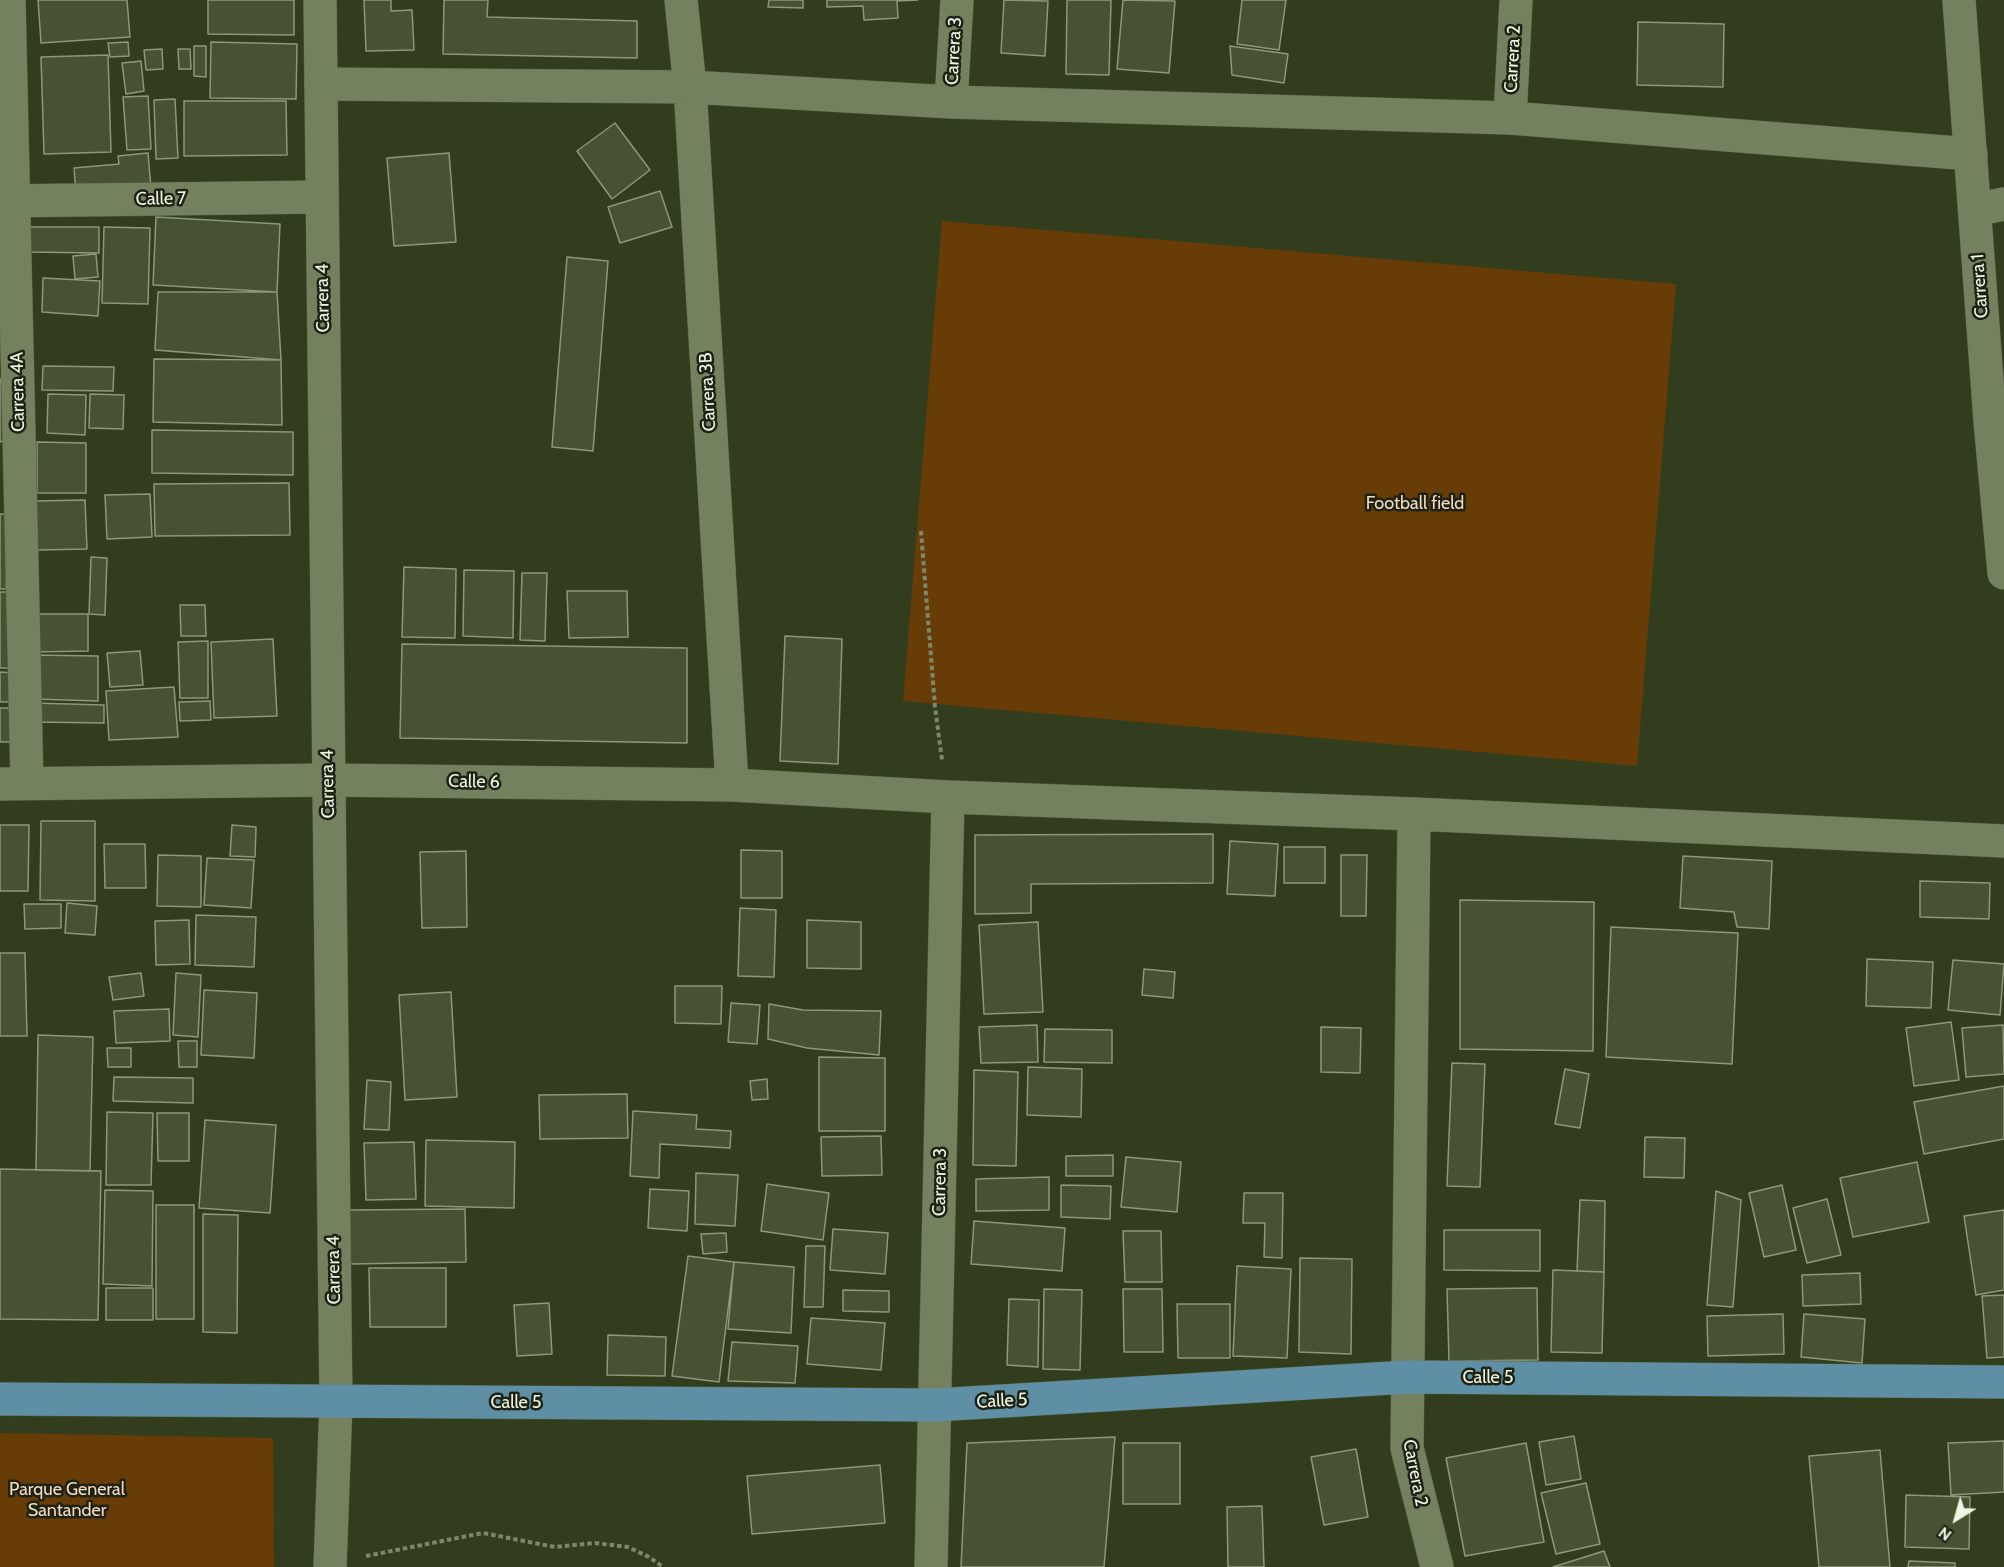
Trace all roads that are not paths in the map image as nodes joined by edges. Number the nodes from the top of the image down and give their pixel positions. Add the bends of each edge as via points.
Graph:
1 (9, 0) edge
2 (320, 0) edge
3 (681, 0) edge
4 (957, 0) edge
5 (1516, 0) edge
6 (1959, 0) edge
7 (321, 84) junction
8 (690, 87) junction
9 (951, 102) junction
10 (1510, 118) junction
11 (1971, 154) junction
12 (322, 197) junction
13 (7, 201) edge
14 (1989, 207) edge
15 (1997, 420) edge
16 (2004, 573) edge
17 (328, 780) junction
18 (14, 784) edge
19 (732, 785) junction
20 (948, 797) junction
21 (1414, 814) junction
22 (2004, 841) edge
23 (1408, 1377) junction
24 (2004, 1382) edge
25 (0, 1399) edge
26 (336, 1403) junction
27 (936, 1405) junction
28 (330, 1565) edge
29 (931, 1567) edge
30 (1437, 1567) edge

1 - 13 street, Carrera 4A
2 - 7 street, Carrera 4
3 - 8 street, Carrera 3B
4 - 9 street, Carrera 3
5 - 10 street, Carrera 2
6 - 11 street, Carrera 1
7 - 8 street
7 - 12 street, Carrera 4
8 - 9 street
8 - 19 street, Carrera 3B
9 - 10 street
10 - 11 street
11 - 14 street, Carrera 1
12 - 13 street, Calle 7
12 - 17 street, Carrera 4
13 - 18 street, Carrera 4A
14 - 15 street, Carrera 1
15 - 16 street, Carrera 1
17 - 18 street, Calle 6
17 - 19 street, Calle 6
17 - 26 street, Carrera 4
19 - 20 street, Calle 6
20 - 21 street, Calle 6
20 - 27 street, Carrera 3
21 - 22 street, Calle 6
21 - 23 street, Carrera 2
23 - 24 main road, Calle 5
23 - 27 main road, Calle 5
23 - 30 street, Carrera 2 via 1407,1448
25 - 26 main road, Calle 5
26 - 27 main road, Calle 5
26 - 28 street, Carrera 4
27 - 29 street, Carrera 3

